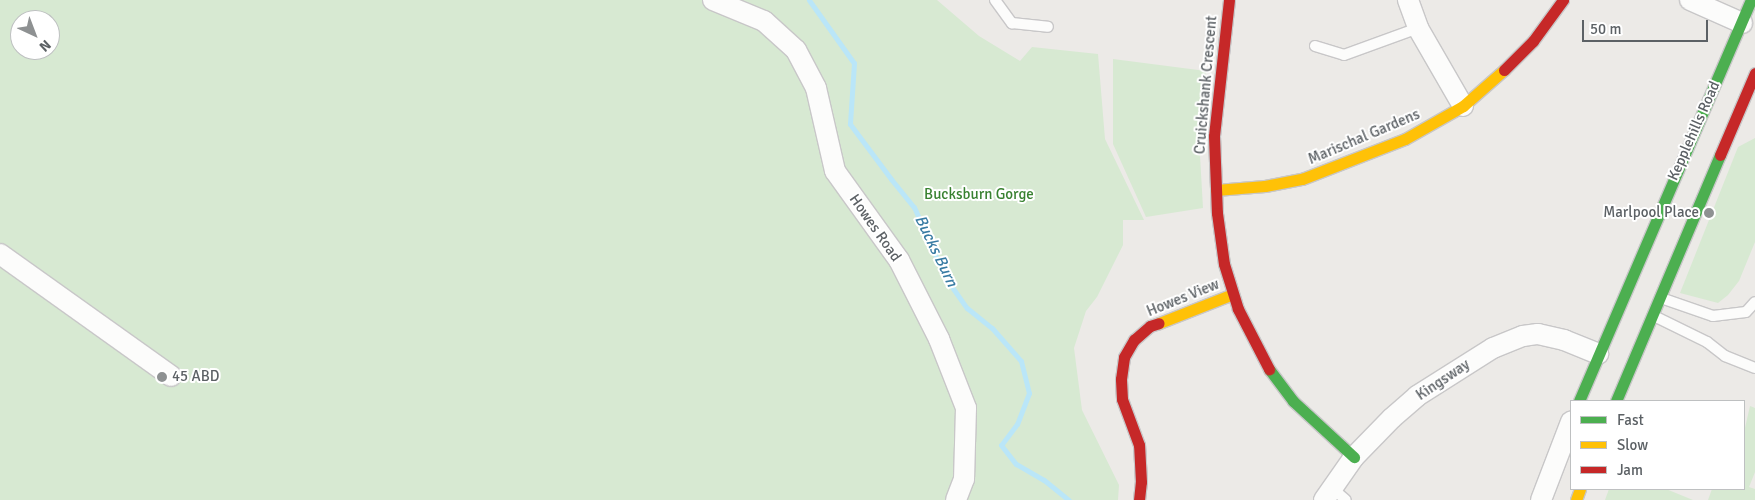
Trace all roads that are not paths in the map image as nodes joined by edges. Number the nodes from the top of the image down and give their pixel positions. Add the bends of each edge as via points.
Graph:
1 (713, 0) edge
2 (994, 0) edge
3 (1228, 0) edge
4 (1408, 0) edge
5 (1563, 0) edge
6 (1690, 0) edge
7 (1751, 0) edge
8 (1742, 23) junction
9 (1048, 27) dead end
10 (1418, 28) junction
11 (1315, 46) dead end
12 (1754, 78) edge
13 (1463, 106) junction
14 (1216, 190) junction
15 (0, 254) edge
16 (1233, 294) junction
17 (1660, 297) junction
18 (1755, 302) edge
19 (1652, 315) junction
20 (1598, 354) junction
21 (1755, 368) edge
22 (171, 376) dead end
23 (1579, 400) edge
24 (1616, 400) edge
25 (1570, 425) edge
26 (1354, 457) junction
27 (1334, 496) edge
28 (956, 500) edge
29 (1139, 500) edge
30 (1540, 500) edge

1 - 28 street, Howes Road via 764,21 796,50 816,88 835,171 899,260 939,339 966,408 964,479
2 - 9 lane via 1012,23
3 - 14 street, Cruickshank Crescent via 1214,136
4 - 10 street
5 - 13 street, Marischal Gardens via 1533,41
6 - 8 street
7 - 8 street, Kepplehills Road
8 - 20 street, Kepplehills Road
10 - 11 lane via 1344,55
10 - 13 street
12 - 17 street
13 - 14 street, Marischal Gardens via 1405,139 1319,174 1284,184
14 - 16 street, Cruickshank Crescent via 1219,237
15 - 22 street
16 - 26 street, Cruickshank Crescent via 1272,376
16 - 29 street, Howes View via 1150,326 1134,340 1124,357 1122,399 1139,445
17 - 18 lane via 1713,316 1746,312
17 - 19 street
19 - 21 lane via 1707,342 1725,356
19 - 24 street
20 - 23 street, Kepplehills Road
20 - 26 street, Kingsway via 1564,340 1538,334 1508,341 1417,396
25 - 30 street
26 - 27 street, Kingsway

